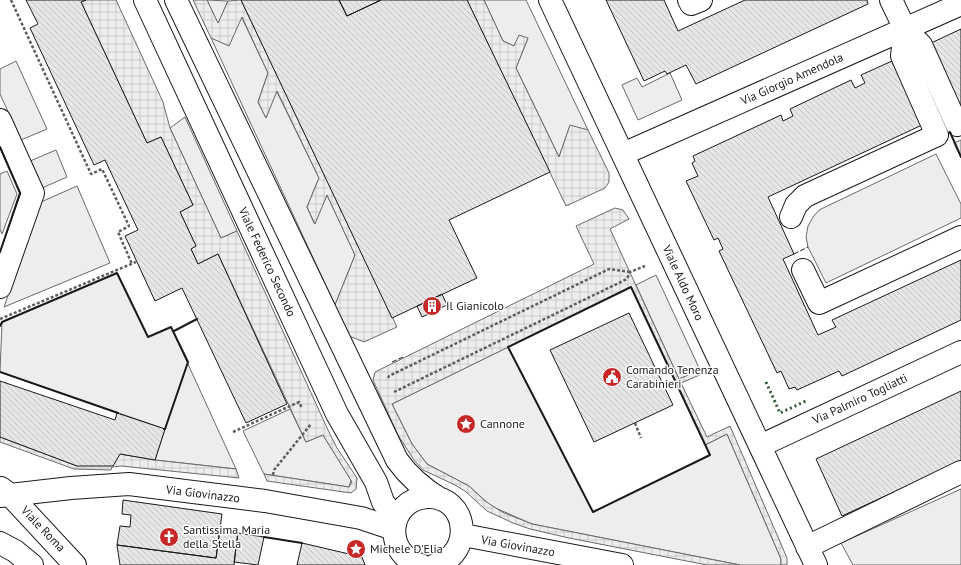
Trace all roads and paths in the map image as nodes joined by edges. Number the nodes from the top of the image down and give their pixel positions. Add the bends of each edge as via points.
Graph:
1 (11, 0) edge
2 (145, 0) edge
3 (176, 0) edge
4 (550, 0) edge
5 (689, 0) edge
6 (701, 0) edge
7 (891, 0) edge
8 (961, 4) edge
9 (905, 29) junction
10 (0, 120) edge
11 (961, 124) edge
12 (623, 154) junction
13 (791, 217) dead end
14 (961, 237) edge
15 (670, 255) junction
16 (136, 262) dead end
17 (132, 264) junction
18 (803, 270) dead end
19 (630, 272) junction
20 (0, 287) edge
21 (0, 319) edge
22 (961, 352) edge
23 (386, 381) dead end
24 (389, 395) dead end
25 (305, 413) dead end
26 (308, 419) dead end
27 (317, 422) dead end
28 (635, 423) dead end
29 (311, 424) junction
30 (233, 432) dead end
31 (641, 438) dead end
32 (760, 446) junction
33 (961, 472) edge
34 (273, 475) dead end
35 (3, 493) edge
36 (440, 499) junction
37 (398, 541) edge
38 (0, 543) edge
39 (457, 550) edge
40 (811, 556) edge
41 (32, 565) edge
42 (75, 565) edge
43 (421, 565) edge
44 (435, 565) edge
45 (622, 565) edge

1 - 17 path via 91,174 102,169 129,226 118,232
2 - 37 street, Viale Federico Secondo via 337,414 376,482
3 - 36 street via 397,460 416,483
4 - 12 street, Viale Aldo Moro
5 - 6 street via 691,4
7 - 9 street
8 - 9 street, Via Giorgio Amendola
9 - 11 street via 921,45 957,126
9 - 12 street, Via Giorgio Amendola
9 - 13 street via 902,56 938,135 805,196
10 - 20 street via 33,193
12 - 15 street, Viale Aldo Moro
14 - 18 street via 819,303
15 - 19 path
15 - 32 street, Viale Aldo Moro
16 - 17 path
17 - 21 path
19 - 23 path via 609,269 389,376
19 - 24 path via 627,279
22 - 32 street, Via Palmiro Togliatti
25 - 30 path via 299,402
26 - 29 path
27 - 29 path
28 - 31 path
29 - 34 path via 274,470
32 - 40 street, Viale Aldo Moro
33 - 40 street
35 - 37 street, Via Giovinazzo via 129,484 362,518
35 - 42 street, Viale Roma
36 - 37 street via 430,497 414,501 401,510
36 - 39 street via 450,505 462,524
37 - 43 street via 406,558
38 - 41 street
39 - 44 street via 446,561
39 - 45 street, Via Giovinazzo

